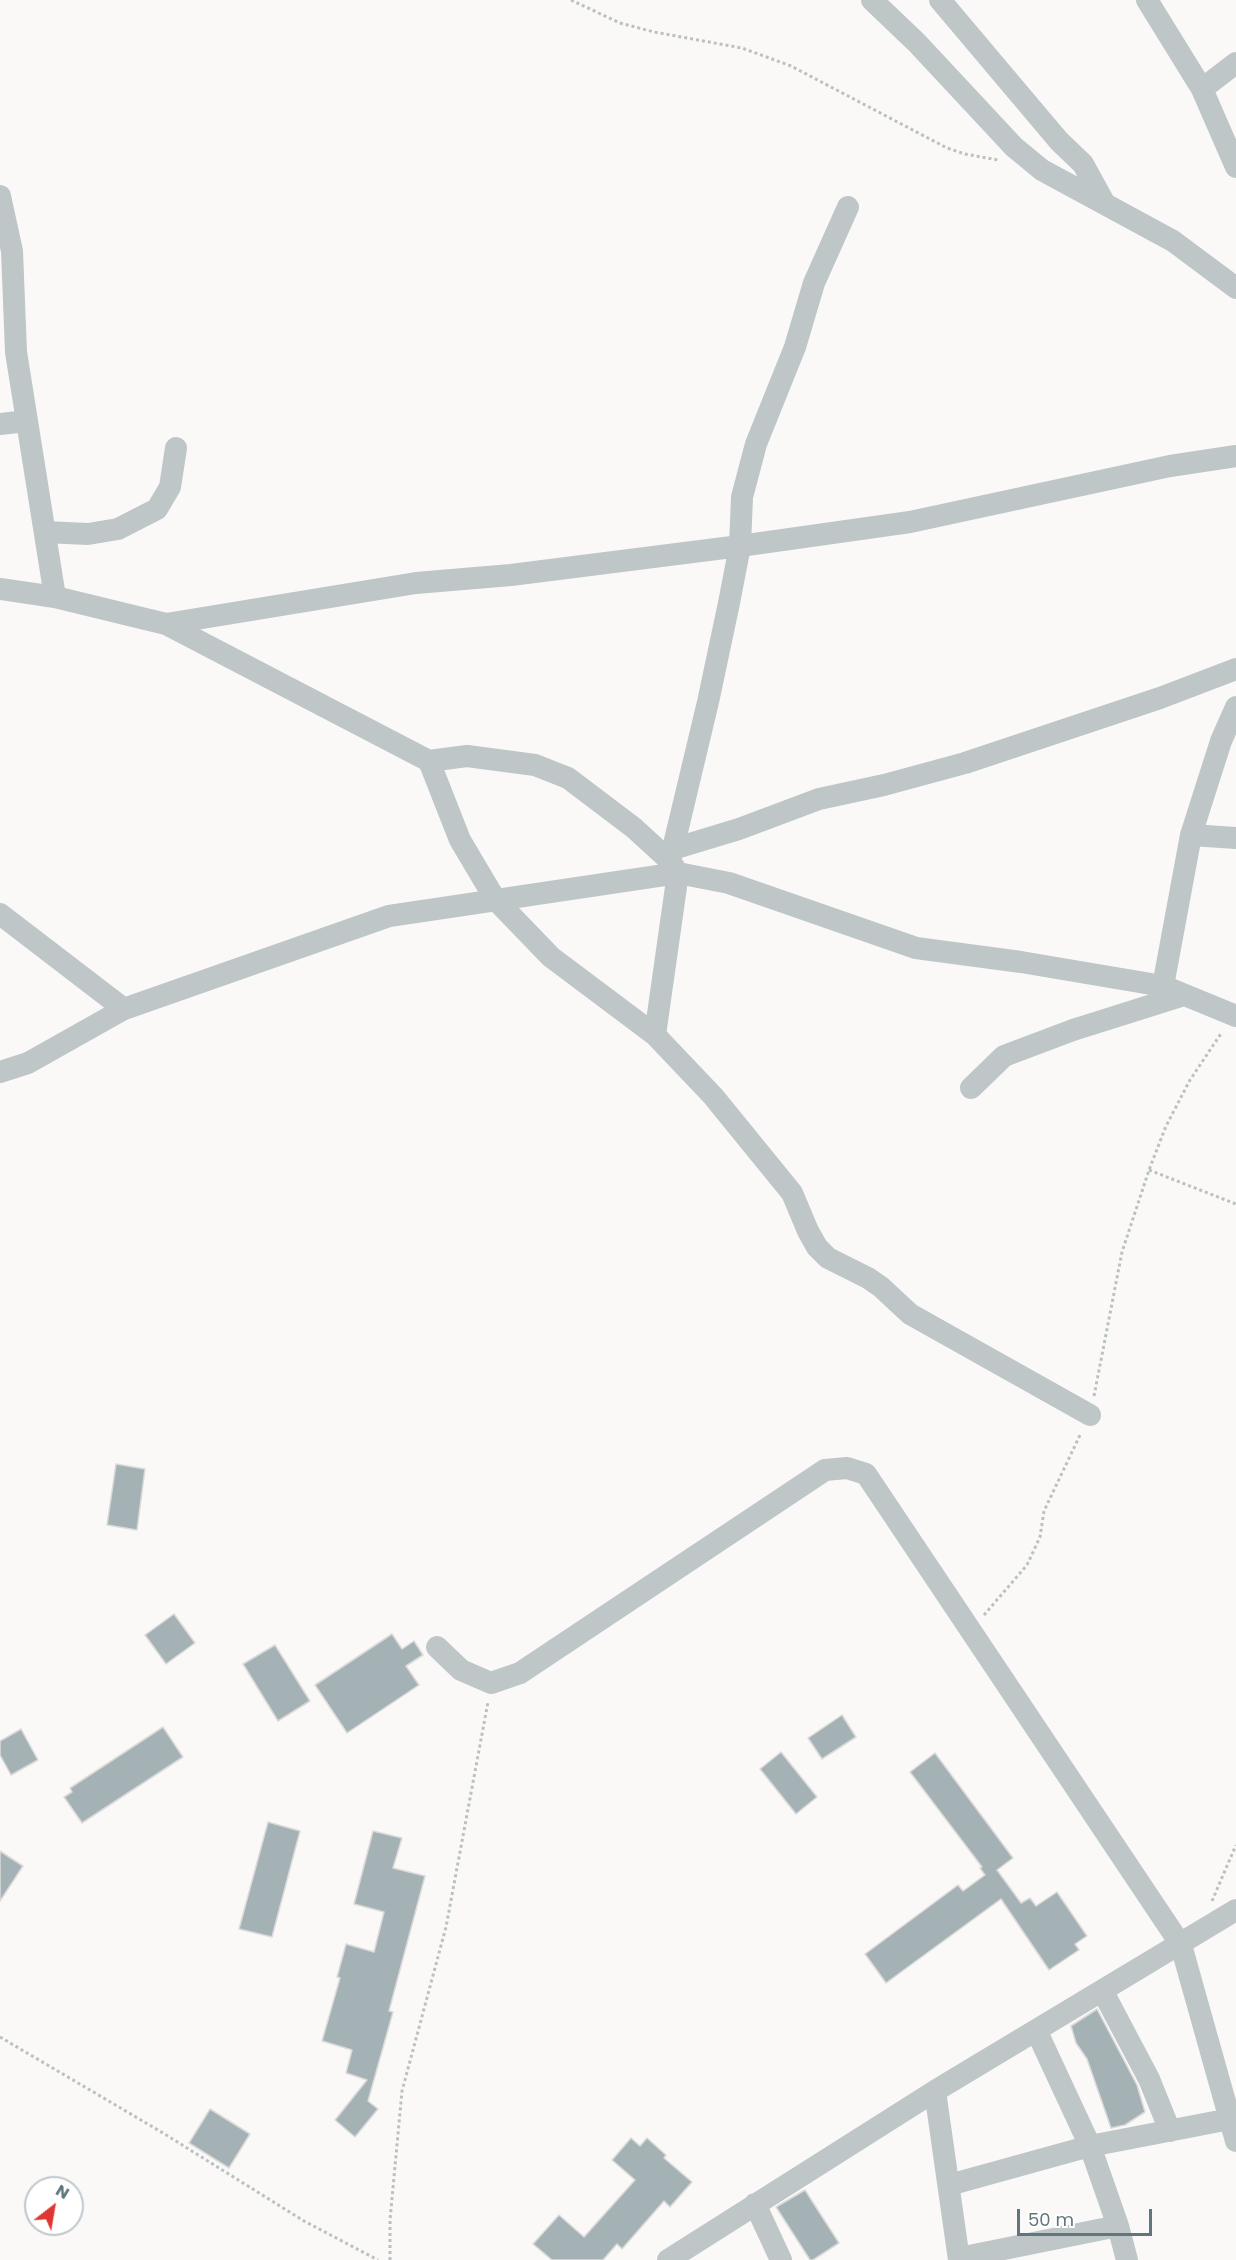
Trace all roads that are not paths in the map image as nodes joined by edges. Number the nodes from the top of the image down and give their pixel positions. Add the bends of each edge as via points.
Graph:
1 (940, 0) edge
2 (1147, 0) edge
3 (882, 4) edge
4 (1236, 63) edge
5 (1202, 89) junction
6 (1236, 164) edge
7 (0, 196) edge
8 (1105, 204) junction
9 (848, 207) dead end
10 (1236, 288) edge
11 (26, 421) junction
12 (0, 424) edge
13 (176, 448) dead end
14 (1236, 456) edge
15 (45, 532) junction
16 (740, 546) junction
17 (0, 589) edge
18 (55, 597) junction
19 (166, 624) junction
20 (1236, 669) edge
21 (1236, 707) edge
22 (429, 761) junction
23 (1191, 835) junction
24 (1236, 838) edge
25 (674, 861) junction
26 (495, 899) junction
27 (0, 914) edge
28 (1163, 986) junction
29 (1184, 995) junction
30 (124, 1009) junction
31 (1234, 1016) edge
32 (655, 1035) junction
33 (0, 1071) edge
34 (971, 1088) dead end
35 (1090, 1415) road end
36 (438, 1647) dead end
37 (1236, 1910) edge
38 (1190, 1939) junction
39 (1103, 1992) junction
40 (1037, 2032) junction
41 (935, 2091) junction
42 (1230, 2119) junction
43 (1170, 2130) junction
44 (1236, 2141) edge
45 (1090, 2146) junction
46 (949, 2185) junction
47 (755, 2204) junction
48 (1118, 2226) junction
49 (959, 2259) edge
50 (668, 2260) edge
51 (781, 2260) edge
52 (1127, 2260) edge

1 - 8 street via 1083,164
2 - 5 street
3 - 8 street via 1014,147 1042,170
4 - 5 street
5 - 6 street
7 - 11 street via 12,251 16,352
8 - 10 street via 1173,241
9 - 16 street via 814,283 795,346 756,444 742,497
11 - 12 street
11 - 15 street
13 - 15 street via 170,487 158,509 118,529 88,534
14 - 16 street via 1170,466 910,522
15 - 18 street
16 - 19 street via 416,583
16 - 25 street
17 - 18 street
18 - 19 street
19 - 22 street
20 - 25 street via 965,763 819,799 739,829
21 - 23 street
22 - 25 street via 467,756 534,765 568,778
22 - 26 street via 460,840
23 - 24 street
23 - 28 street
25 - 26 street
25 - 28 street via 916,948
25 - 32 street
26 - 30 street via 389,916
26 - 32 street via 551,957
27 - 30 street
28 - 29 street
29 - 31 street
29 - 34 street via 1004,1056
30 - 33 street via 28,1063
32 - 35 street via 713,1096 792,1193 808,1231 828,1258 881,1287 910,1314
36 - 38 street via 461,1670 491,1683 520,1673 825,1470 847,1468 866,1474 970,1630
37 - 38 street
38 - 39 street
38 - 42 street
39 - 40 street
39 - 43 street via 1149,2079
40 - 41 street
40 - 45 street
41 - 46 street
41 - 47 street
42 - 43 street
42 - 44 street
43 - 45 street
45 - 46 street
45 - 48 street
46 - 49 street
47 - 50 street
47 - 51 street
48 - 49 street
48 - 52 street

